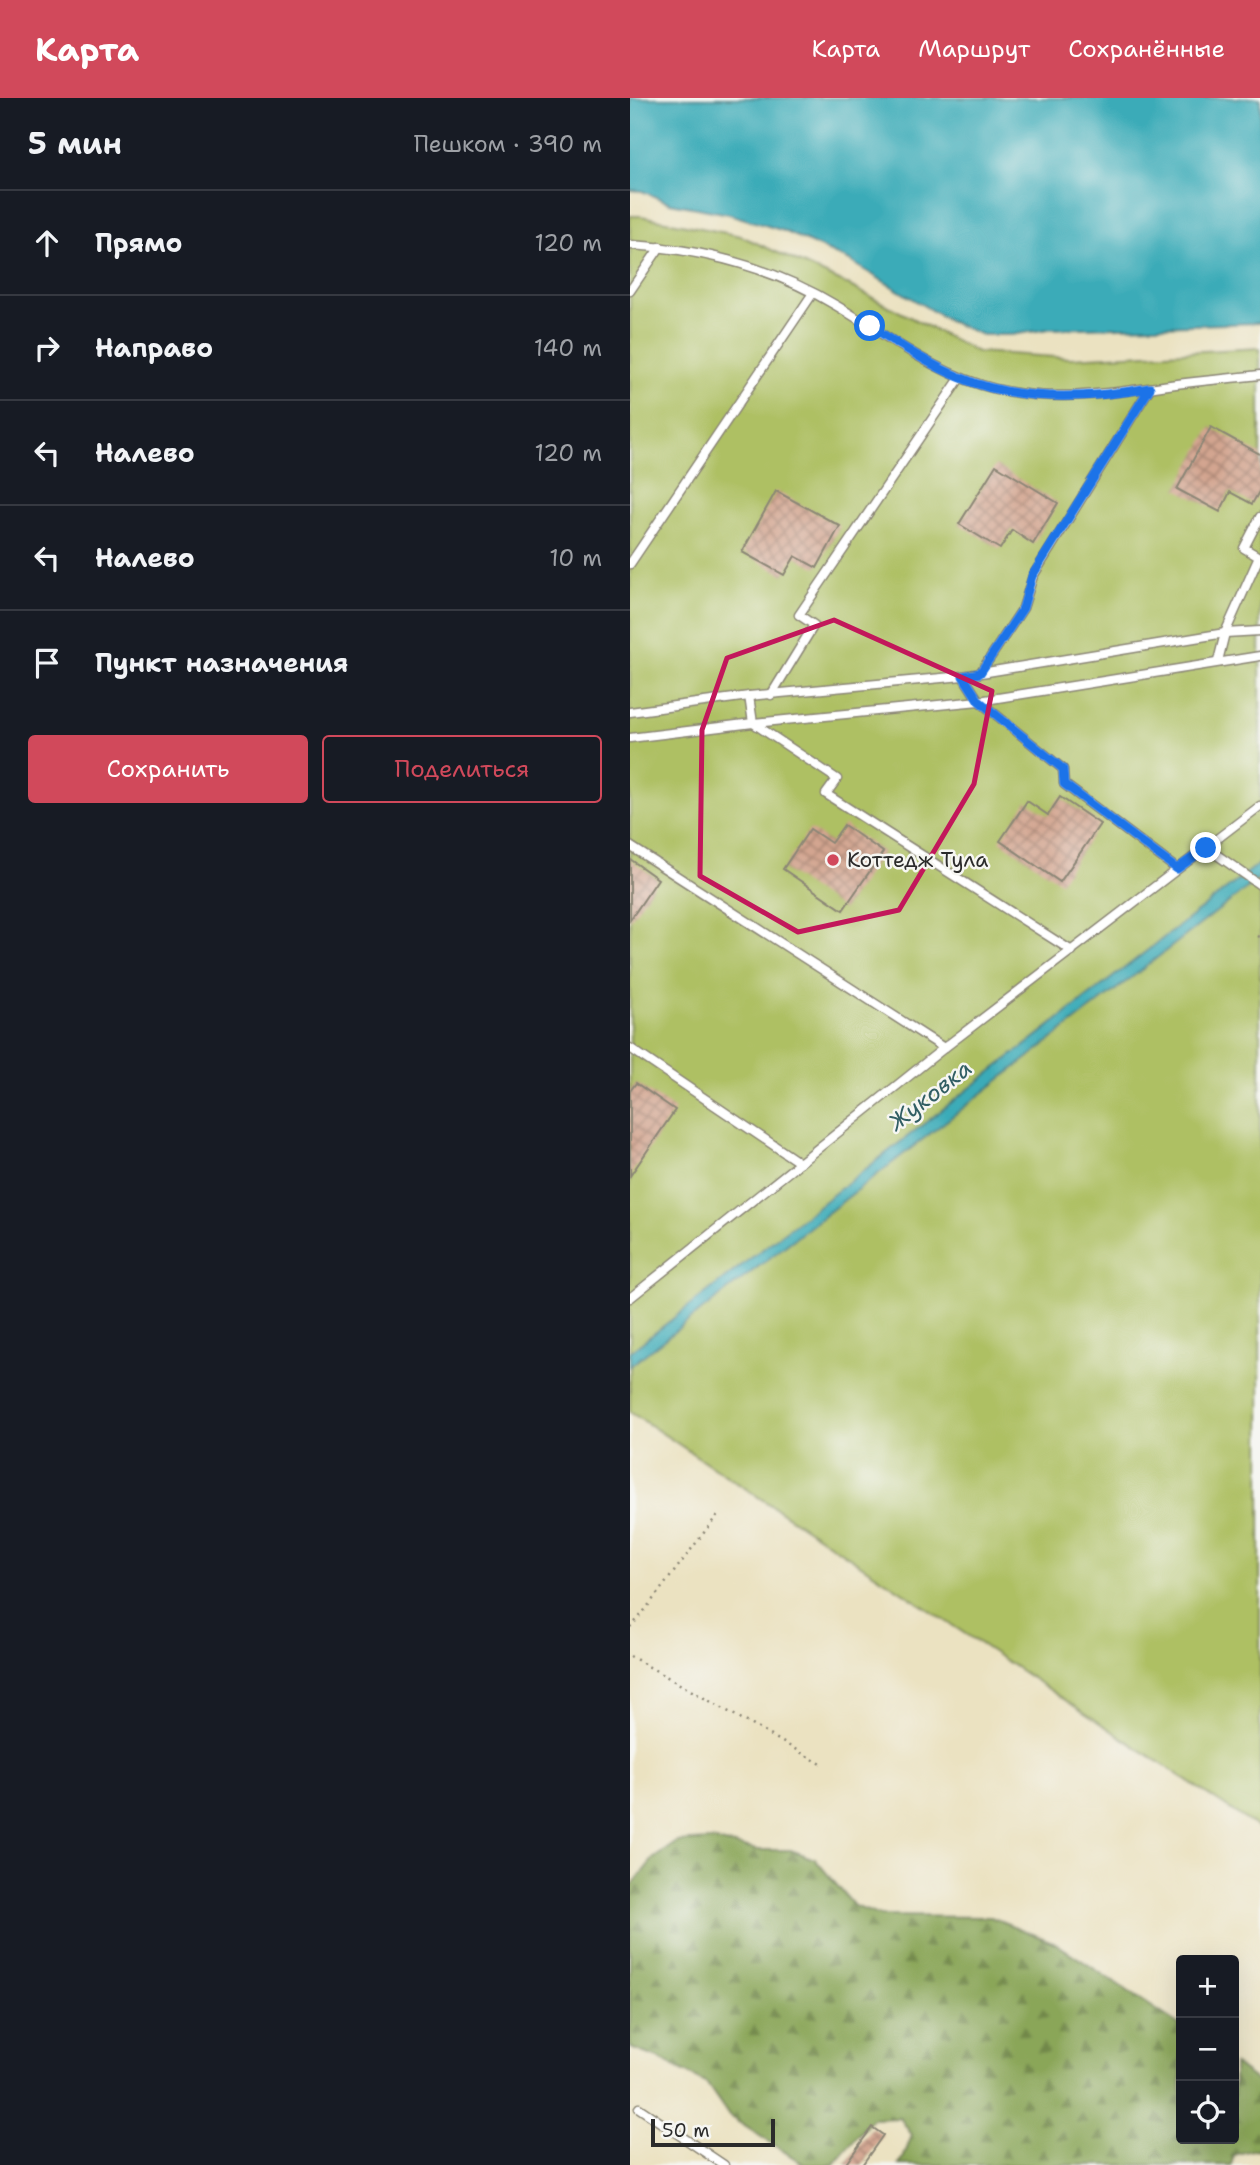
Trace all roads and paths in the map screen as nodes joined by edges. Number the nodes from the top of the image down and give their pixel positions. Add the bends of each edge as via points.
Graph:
1 (630, 245) edge
2 (660, 247) junction
3 (630, 291) edge
4 (813, 293) junction
5 (1260, 375) edge
6 (960, 378) junction
7 (1150, 388) junction
8 (1260, 517) edge
9 (630, 565) edge
10 (1260, 632) edge
11 (1225, 634) junction
12 (1260, 656) edge
13 (1218, 662) junction
14 (980, 673) junction
15 (963, 676) junction
16 (771, 695) junction
17 (749, 696) junction
18 (979, 701) junction
19 (630, 712) edge
20 (752, 723) junction
21 (630, 738) edge
22 (1260, 806) edge
23 (630, 846) edge
24 (1206, 848) junction
25 (1177, 869) junction
26 (1260, 885) edge
27 (1072, 951) junction
28 (630, 1048) edge
29 (944, 1048) junction
30 (800, 1163) junction
31 (630, 1298) edge
32 (719, 1513) dead end
33 (630, 1626) edge
34 (630, 1656) edge
35 (823, 1765) dead end
36 (639, 2108) dead end
37 (724, 2165) edge

1 - 2 lane
2 - 3 lane
2 - 4 lane via 742,264
4 - 6 lane
4 - 9 lane
5 - 7 lane
6 - 7 lane via 997,389 1062,396
6 - 16 lane via 799,615 814,625
7 - 14 lane via 1032,576 1023,608
8 - 11 lane via 1244,548 1259,558
10 - 11 lane
11 - 13 lane
11 - 14 lane
12 - 13 lane
13 - 18 lane
14 - 15 lane
15 - 16 lane
15 - 18 lane
16 - 17 lane
17 - 19 lane
17 - 20 lane
18 - 20 lane
18 - 25 lane via 1063,769 1064,784
20 - 21 lane
20 - 27 lane via 837,779 826,794
22 - 24 lane
23 - 29 lane
24 - 25 lane
24 - 26 lane
25 - 27 lane
27 - 29 lane
28 - 30 lane
29 - 30 lane
30 - 31 lane
32 - 33 path
34 - 35 path
36 - 37 lane

